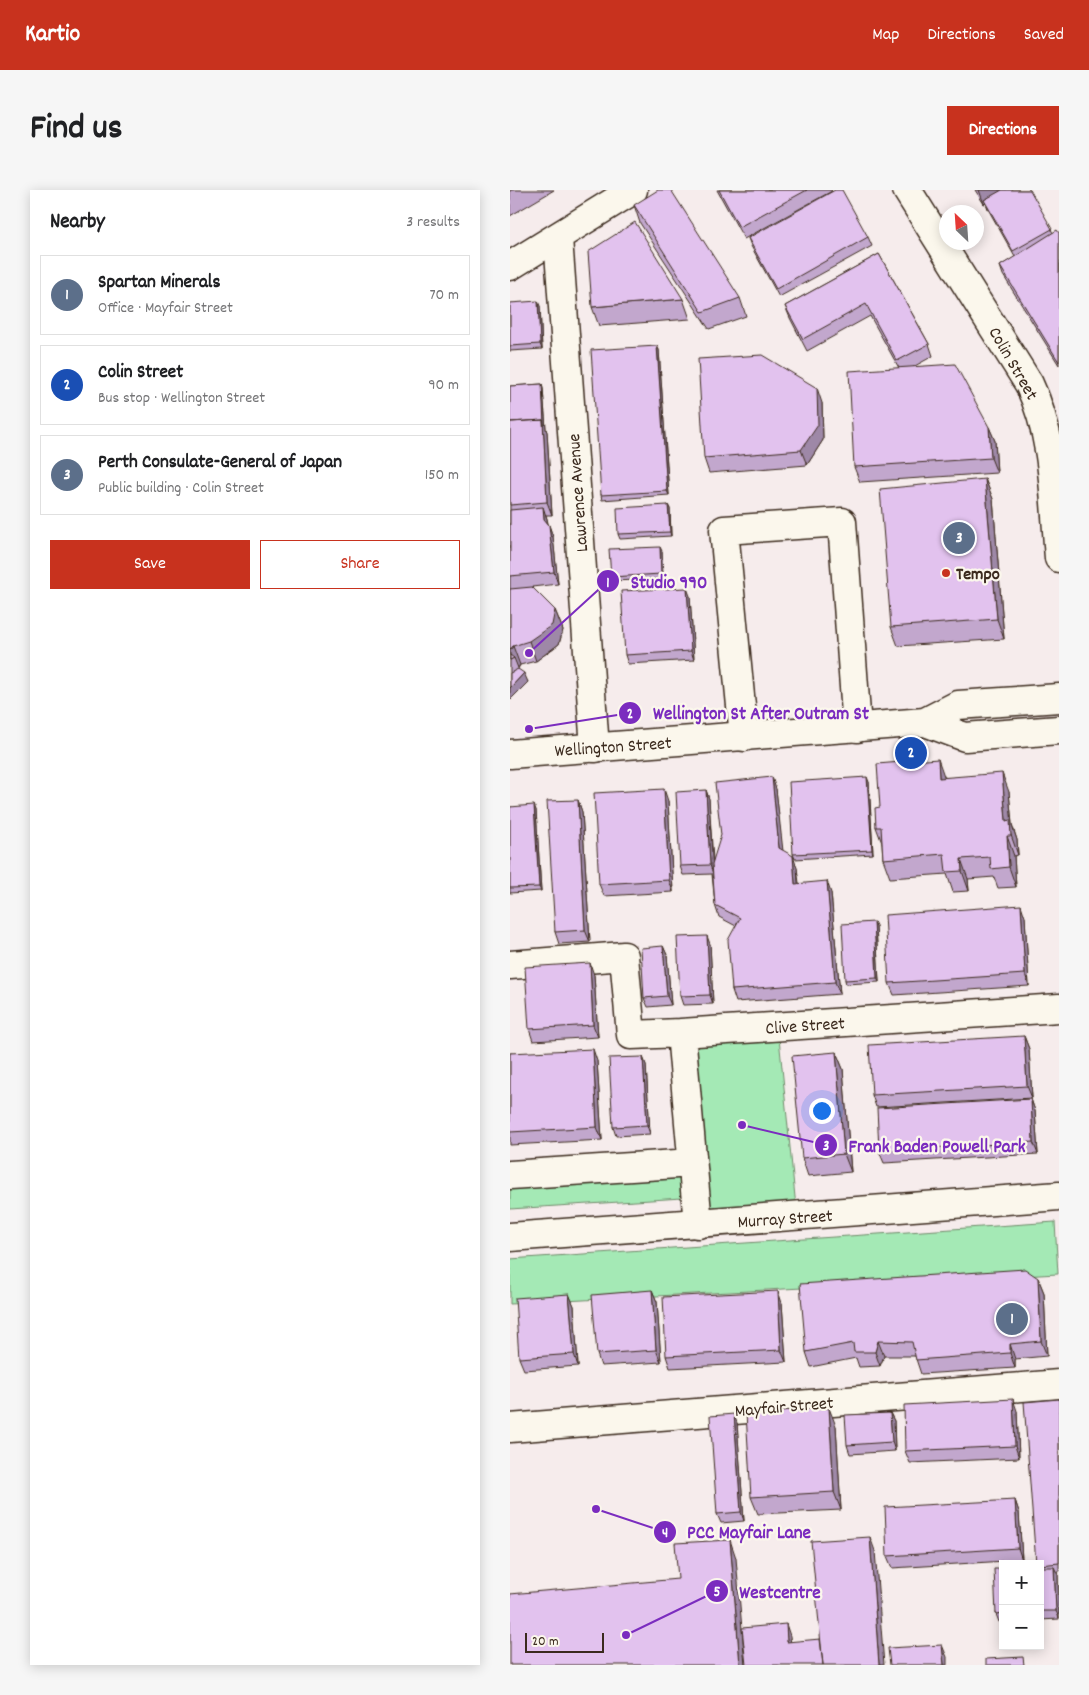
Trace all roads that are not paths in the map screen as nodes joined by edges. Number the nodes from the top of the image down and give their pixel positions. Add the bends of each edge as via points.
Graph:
1 (633, 190) edge
2 (908, 190) edge
3 (558, 238) junction
4 (510, 266) edge
5 (1055, 447) edge
6 (1059, 558) edge
7 (1059, 698) edge
8 (925, 722) junction
9 (857, 728) junction
10 (1059, 730) edge
11 (744, 737) junction
12 (595, 748) junction
13 (510, 754) edge
14 (510, 965) edge
15 (1059, 1008) edge
16 (681, 1033) junction
17 (692, 1163) junction
18 (510, 1176) edge
19 (1059, 1196) edge
20 (698, 1224) junction
21 (510, 1237) edge
22 (1059, 1384) edge
23 (510, 1428) edge

1 - 3 street
2 - 5 street, Colin Street via 1029,384
3 - 4 street
3 - 12 street, Lawrence Avenue
5 - 6 street, Colin Street
7 - 8 street, Wellington Street via 958,705
8 - 9 street, Wellington Street
8 - 10 street, Wellington Street via 965,737
9 - 11 street, Wellington Street
9 - 11 street via 842,522 724,530
11 - 12 street, Wellington Street
12 - 13 street, Wellington Street
14 - 16 street, Clive Street via 624,956 631,1035
15 - 16 street, Clive Street
16 - 17 street
17 - 18 street
17 - 20 street
19 - 20 street, Murray Street
20 - 21 street, Murray Street
22 - 23 street, Mayfair Street

